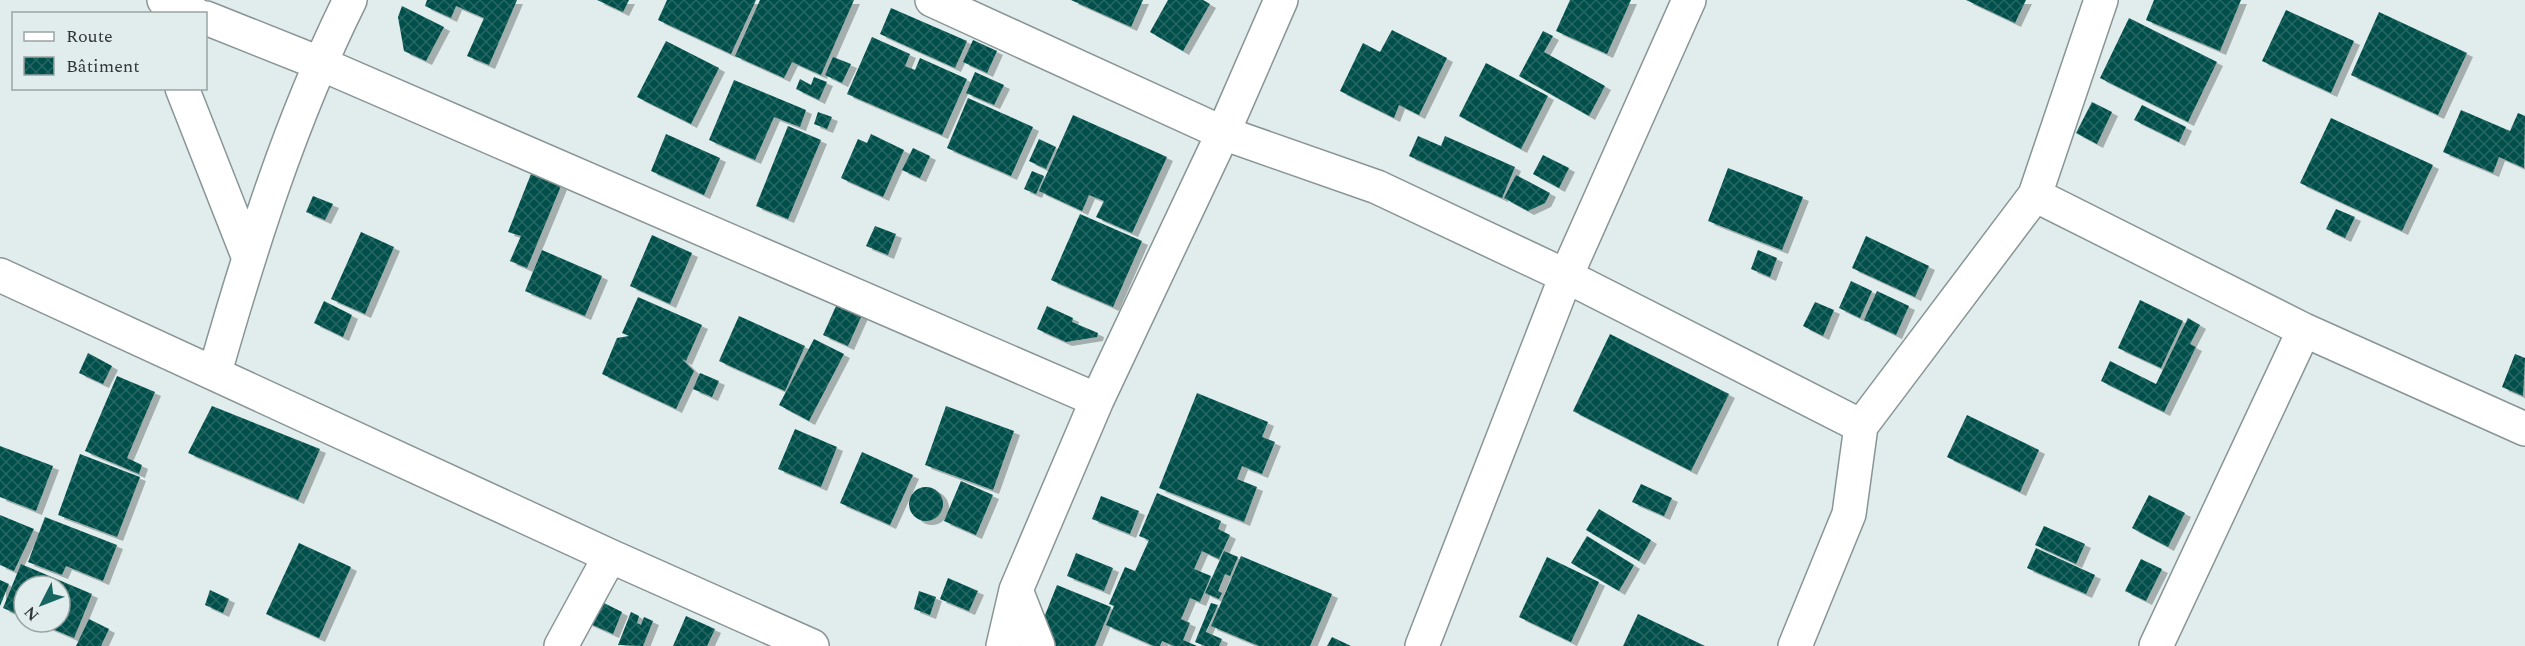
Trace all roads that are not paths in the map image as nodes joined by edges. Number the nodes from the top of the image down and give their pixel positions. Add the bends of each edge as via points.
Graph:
1 (164, 0) edge
2 (350, 0) edge
3 (932, 0) edge
4 (1281, 0) edge
5 (1689, 0) edge
6 (2102, 0) edge
7 (191, 12) edge
8 (207, 18) edge
9 (319, 63) junction
10 (183, 90) edge
11 (1223, 133) junction
12 (2035, 195) junction
13 (248, 256) junction
14 (0, 274) edge
15 (1566, 276) junction
16 (2304, 330) junction
17 (215, 372) junction
18 (1097, 400) junction
19 (1861, 426) junction
20 (2525, 429) edge
21 (610, 556) junction
22 (1016, 590) junction
23 (561, 646) edge
24 (812, 646) edge
25 (1003, 646) edge
26 (1038, 646) edge
27 (1422, 646) edge
28 (1795, 646) edge
29 (2156, 646) edge

1 - 7 street
2 - 9 street
3 - 11 street
4 - 11 street
5 - 15 street
6 - 12 street
8 - 9 street
9 - 13 street
9 - 18 street
10 - 13 street
11 - 15 street via 1377,187
11 - 18 street
12 - 16 street
12 - 19 street
13 - 17 street
14 - 17 street
15 - 19 street
15 - 27 street
16 - 20 street
16 - 29 street
17 - 21 street
18 - 22 street
19 - 28 street via 1849,514
21 - 23 street
21 - 24 street
22 - 25 street
22 - 26 street

